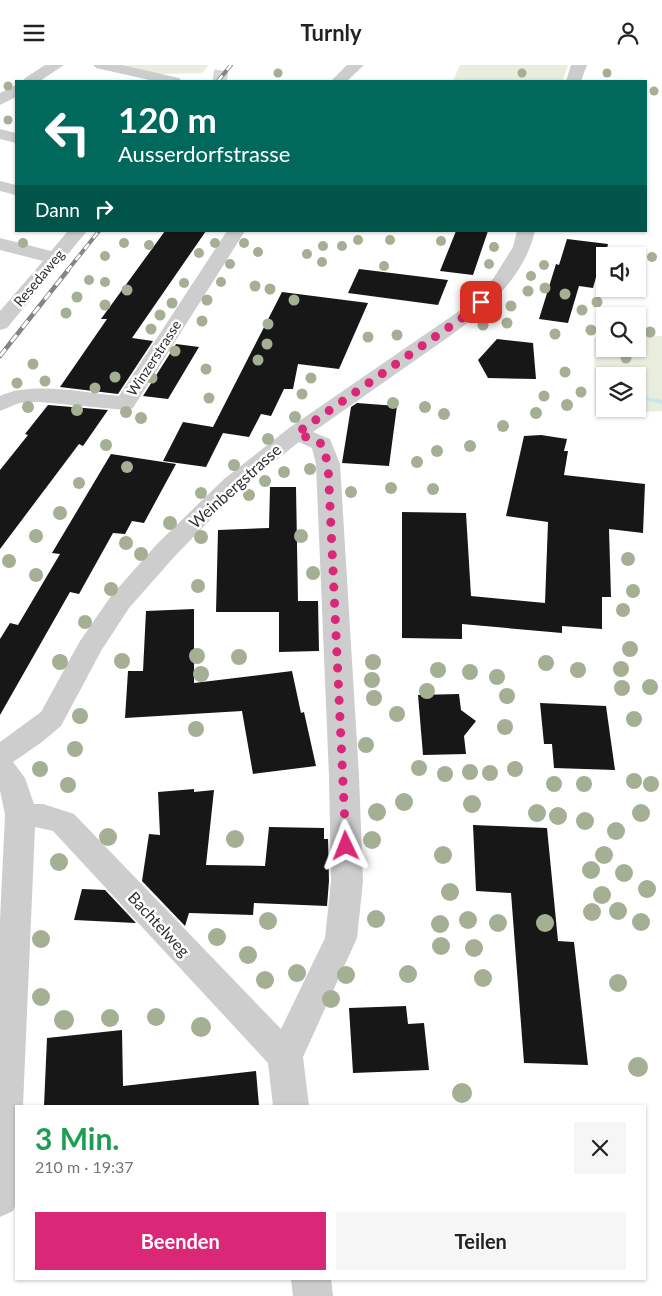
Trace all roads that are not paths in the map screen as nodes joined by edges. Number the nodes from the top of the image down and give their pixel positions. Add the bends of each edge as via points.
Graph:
1 (56, 65) edge
2 (101, 65) edge
3 (356, 65) edge
4 (579, 65) edge
5 (32, 80) edge
6 (169, 80) edge
7 (339, 80) edge
8 (574, 80) edge
9 (15, 91) edge
10 (0, 100) edge
11 (0, 134) edge
12 (15, 138) edge
13 (0, 186) edge
14 (15, 190) edge
15 (77, 232) edge
16 (235, 232) edge
17 (526, 232) edge
18 (0, 244) edge
19 (56, 258) junction
20 (3, 316) edge
21 (0, 404) edge
22 (297, 433) junction
23 (0, 756) edge
24 (0, 766) edge
25 (20, 815) junction
26 (285, 1057) junction
27 (291, 1105) edge
28 (0, 1198) edge
29 (311, 1280) edge
30 (313, 1296) edge

1 - 5 street
2 - 6 street
3 - 7 street
4 - 8 street
9 - 10 street
11 - 12 street
13 - 14 street
15 - 19 street, Resedaweg
16 - 21 street, Winzerstrasse via 125,403 40,395 16,397
17 - 22 street, Weinbergstrasse via 522,247 500,283 472,311
18 - 19 street
19 - 20 street, Resedaweg
22 - 23 street, Weinbergstrasse via 232,484 166,550 120,601 50,719
22 - 26 street via 322,444 328,464 347,881 341,938
24 - 25 street via 10,778 18,798
25 - 26 street, Bachtelweg via 43,816 63,822
25 - 28 street
26 - 27 street
29 - 30 street

